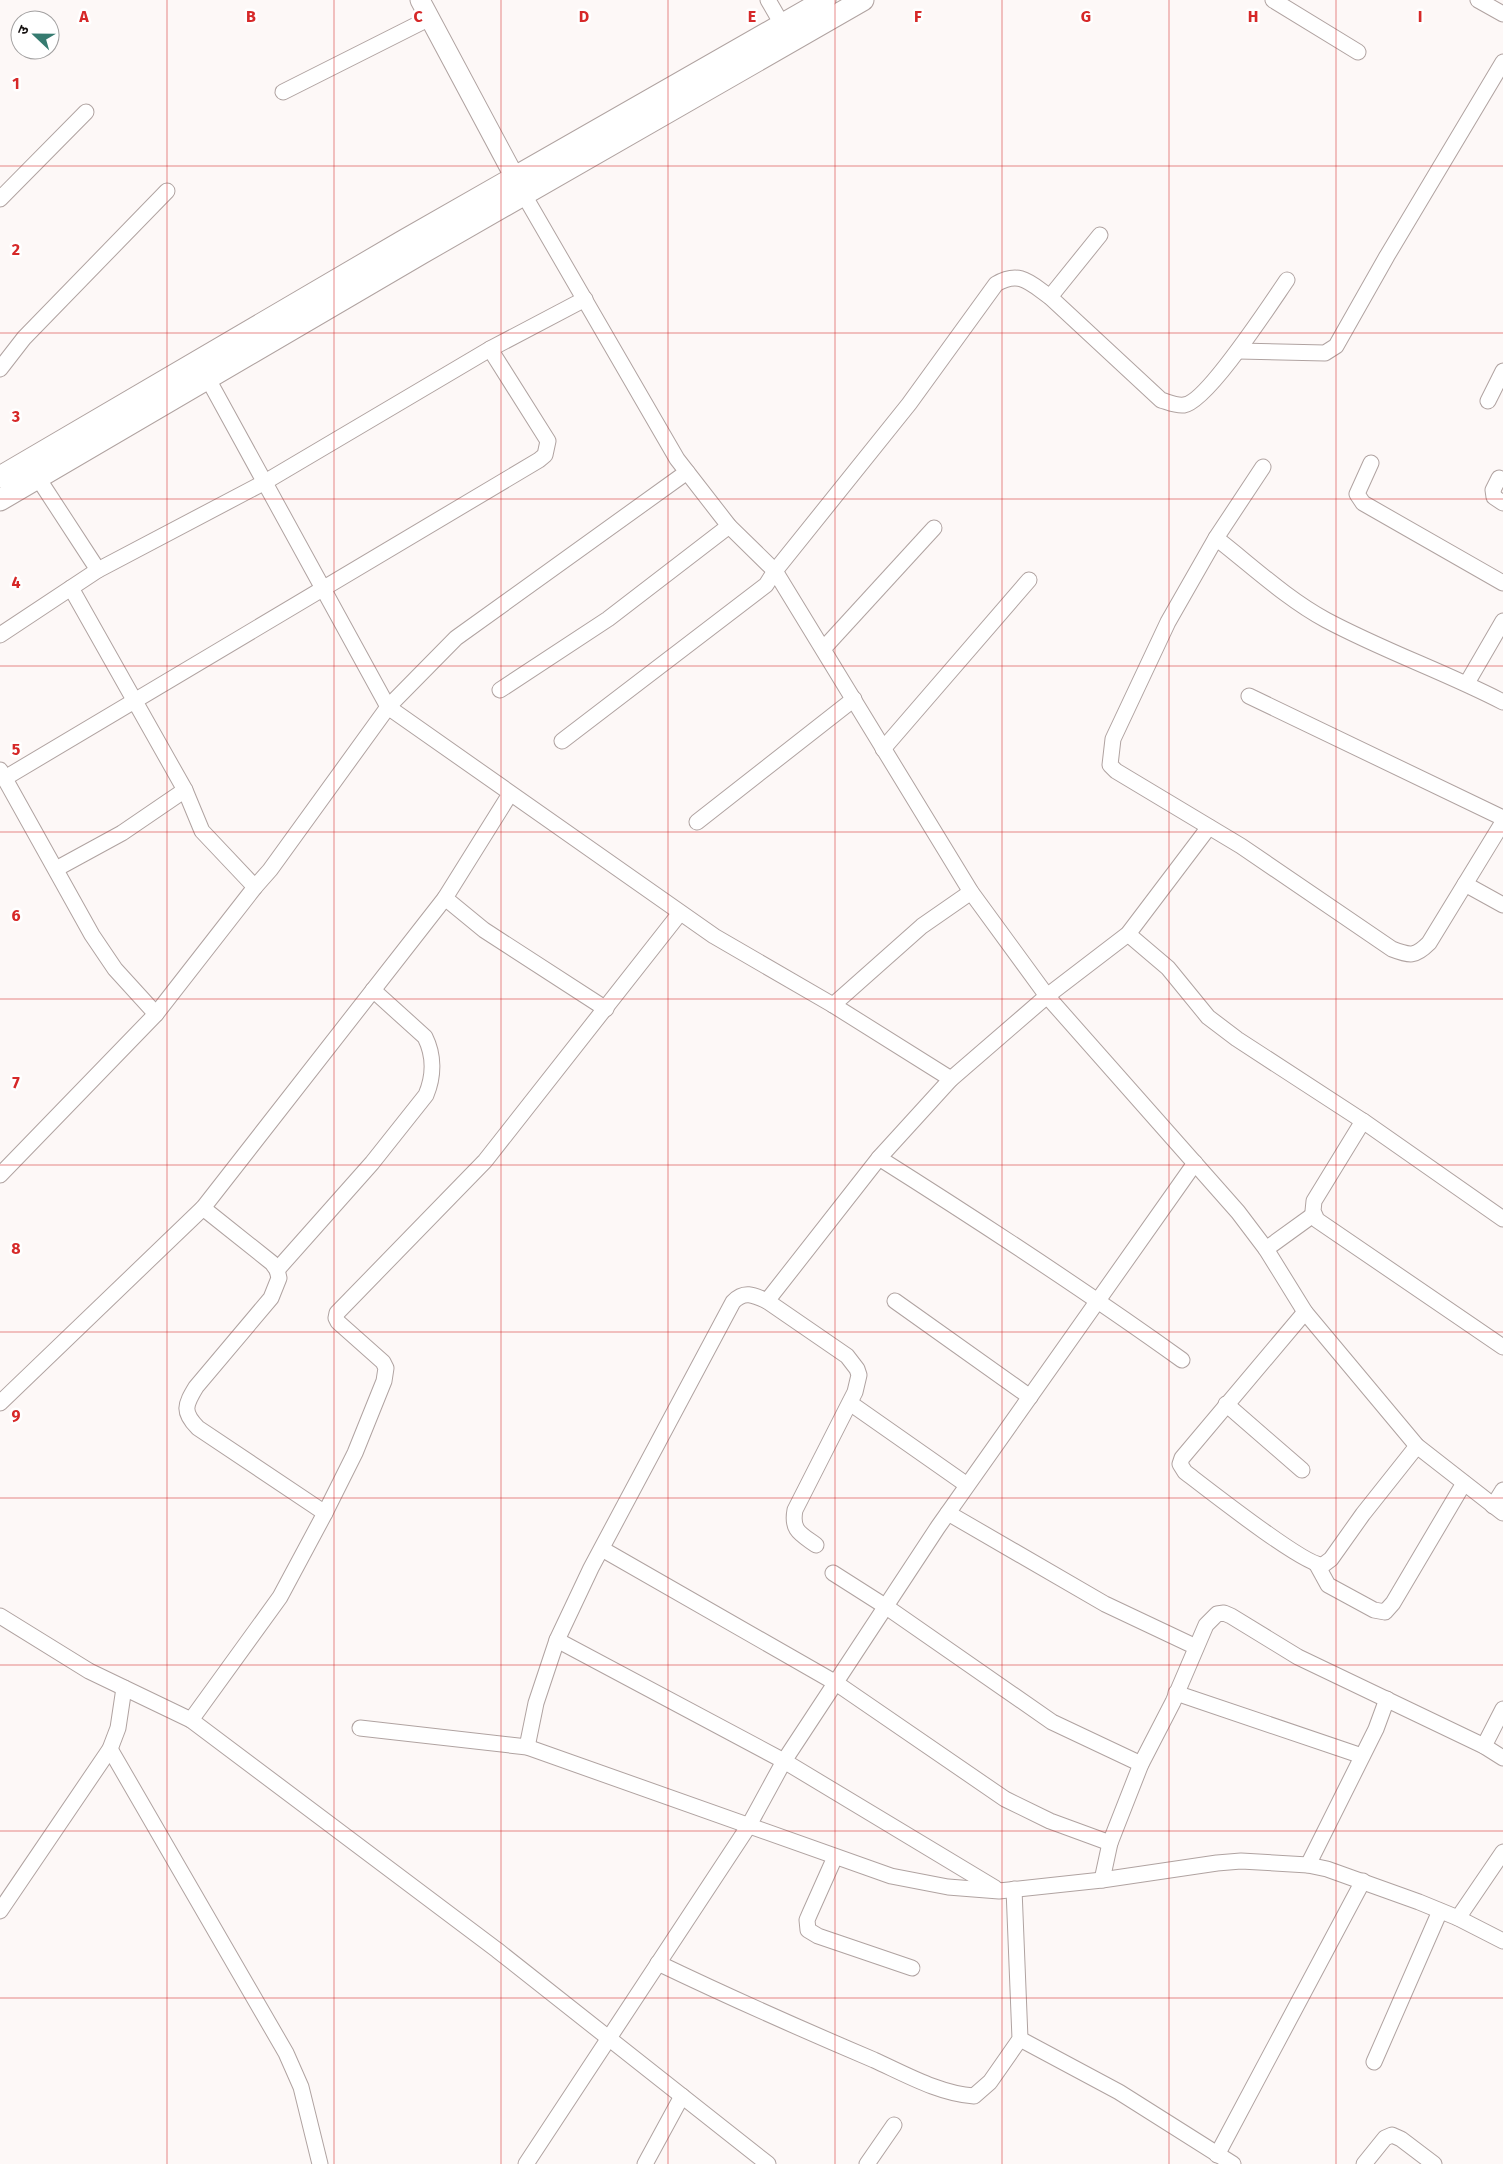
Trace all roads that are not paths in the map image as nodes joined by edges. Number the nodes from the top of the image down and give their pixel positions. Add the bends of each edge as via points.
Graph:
1 (420, 0) edge
2 (768, 0) edge
3 (825, 0) edge
4 (863, 0) edge
5 (1273, 0) edge
6 (1478, 0) edge
7 (1503, 14) edge
8 (430, 18) junction
9 (787, 33) junction
10 (1358, 52) dead end
11 (1503, 62) edge
12 (283, 92) dead end
13 (86, 112) dead end
14 (520, 186) junction
15 (166, 191) dead end
16 (0, 200) edge
17 (1100, 234) dead end
18 (1287, 280) dead end
19 (1050, 297) junction
20 (585, 299) junction
21 (490, 349) junction
22 (1238, 351) junction
23 (0, 369) edge
24 (1503, 371) edge
25 (208, 379) junction
26 (1488, 401) dead end
27 (1371, 463) dead end
28 (1264, 467) dead end
29 (687, 472) junction
30 (0, 477) edge
31 (38, 478) junction
32 (1498, 478) dead end
33 (265, 482) junction
34 (0, 500) edge
35 (1503, 503) edge
36 (729, 526) junction
37 (934, 528) dead end
38 (1216, 538) junction
39 (98, 570) junction
40 (775, 571) junction
41 (1029, 580) dead end
42 (1503, 583) edge
43 (71, 588) junction
44 (324, 589) junction
45 (1503, 621) edge
46 (0, 635) edge
47 (824, 648) junction
48 (1467, 683) junction
49 (500, 690) dead end
50 (1249, 696) dead end
51 (854, 700) junction
52 (135, 701) junction
53 (1503, 702) edge
54 (388, 707) junction
55 (562, 741) dead end
56 (883, 749) junction
57 (2, 774) edge
58 (185, 790) junction
59 (510, 794) junction
60 (1503, 820) edge
61 (697, 822) dead end
62 (1209, 827) junction
63 (56, 870) junction
64 (1465, 884) junction
65 (255, 887) junction
66 (971, 892) junction
67 (445, 898) junction
68 (1503, 905) edge
69 (680, 913) junction
70 (1128, 934) junction
71 (372, 990) junction
72 (1047, 996) junction
73 (833, 1005) junction
74 (606, 1009) junction
75 (156, 1014) junction
76 (951, 1079) junction
77 (1363, 1121) junction
78 (879, 1158) junction
79 (1195, 1163) junction
80 (0, 1175) edge
81 (203, 1208) junction
82 (1313, 1215) junction
83 (1503, 1219) edge
84 (1266, 1249) junction
85 (277, 1270) junction
86 (1098, 1300) junction
87 (894, 1301) dead end
88 (767, 1302) junction
89 (1305, 1312) junction
90 (1503, 1347) edge
91 (1182, 1360) dead end
92 (1030, 1396) junction
93 (0, 1403) edge
94 (850, 1404) junction
95 (1226, 1404) junction
96 (1417, 1446) junction
97 (1302, 1470) dead end
98 (1464, 1483) junction
99 (967, 1485) junction
100 (1503, 1490) edge
101 (1498, 1509) edge
102 (325, 1513) junction
103 (948, 1513) junction
104 (816, 1545) dead end
105 (602, 1549) junction
106 (1318, 1565) junction
107 (833, 1573) dead end
108 (885, 1607) junction
109 (0, 1616) edge
110 (557, 1640) junction
111 (1196, 1647) junction
112 (836, 1683) junction
113 (124, 1688) junction
114 (1176, 1693) junction
115 (1387, 1699) junction
116 (1503, 1708) edge
117 (191, 1720) junction
118 (360, 1728) dead end
119 (1484, 1746) junction
120 (527, 1747) junction
121 (110, 1749) junction
122 (1362, 1756) junction
123 (1503, 1758) edge
124 (784, 1761) junction
125 (1141, 1764) junction
126 (748, 1827) junction
127 (1110, 1843) junction
128 (1503, 1852) edge
129 (835, 1857) junction
130 (1308, 1865) junction
131 (1102, 1880) junction
132 (1363, 1881) junction
133 (1006, 1890) junction
134 (5, 1894) edge
135 (0, 1911) edge
136 (1440, 1911) junction
137 (1458, 1918) junction
138 (1503, 1941) edge
139 (658, 1963) junction
140 (912, 1968) dead end
141 (609, 2038) junction
142 (1020, 2039) junction
143 (1374, 2062) dead end
144 (682, 2096) junction
145 (894, 2125) dead end
146 (1217, 2155) junction
147 (763, 2162) edge
148 (320, 2164) edge
149 (526, 2164) edge
150 (645, 2164) edge
151 (867, 2164) edge
152 (1234, 2164) edge
153 (1364, 2164) edge
154 (1434, 2164) edge

1 - 8 street
2 - 9 street
3 - 9 main road
4 - 9 main road
5 - 10 street
6 - 7 street
8 - 12 street
8 - 14 street
9 - 14 main road
11 - 22 street via 1336,346 1325,353
13 - 16 street
14 - 20 street
14 - 25 main road
14 - 30 main road
15 - 23 street via 24,338
17 - 19 street
18 - 22 street
19 - 22 street via 1161,400 1176,405 1195,400
19 - 40 street via 1017,276 996,284 910,404
20 - 21 street
20 - 29 street
21 - 33 street
21 - 44 street via 548,441 545,455
24 - 26 street
25 - 31 main road
25 - 33 street
27 - 42 street via 1358,489 1362,503
28 - 38 street
29 - 36 street
29 - 54 street via 456,638
31 - 34 main road
31 - 39 street
32 - 35 street via 1494,497
33 - 39 street
33 - 44 street
36 - 40 street
36 - 49 street via 608,619
37 - 47 street
38 - 48 street via 1325,620
38 - 62 street via 1168,622 1113,739 1110,752 1110,765 1116,772
39 - 43 street
40 - 47 street
40 - 55 street via 766,585 745,602
41 - 56 street
43 - 46 street
43 - 52 street
44 - 52 street
44 - 54 street
45 - 48 street
47 - 51 street
48 - 53 street
50 - 60 street
51 - 56 street
51 - 61 street
52 - 57 street
52 - 58 street
54 - 59 street
54 - 65 street
56 - 66 street
57 - 63 street
58 - 63 street via 122,833
58 - 65 street via 202,831
59 - 67 street
59 - 69 street
60 - 64 street
62 - 64 street via 1392,949 1408,955 1421,951 1429,943
62 - 70 street
63 - 75 street via 115,969
64 - 68 street
65 - 75 street
66 - 72 street
66 - 73 street via 922,926
67 - 71 street
67 - 74 street via 484,930
69 - 73 street
69 - 74 street
70 - 72 street
70 - 77 street via 1168,968 1198,1007 1215,1023
71 - 81 street
71 - 85 street via 425,1036 432,1062 430,1085 426,1095 372,1163
72 - 76 street
72 - 79 street
73 - 76 street
74 - 102 street via 485,1161 337,1313 336,1320 383,1362 386,1374 355,1454
75 - 80 street
76 - 78 street
77 - 82 street via 1314,1202
77 - 83 street
78 - 86 street
78 - 88 street
79 - 84 street
79 - 86 street
81 - 85 street via 263,1255
81 - 93 street
82 - 84 street
82 - 90 street
84 - 89 street
85 - 102 street via 277,1286 271,1298 196,1387 186,1410 198,1428
86 - 91 street
86 - 92 street
87 - 92 street
88 - 94 street via 853,1362 859,1375
88 - 105 street via 753,1294 744,1294 733,1302
89 - 95 street
89 - 96 street
92 - 99 street
94 - 99 street
94 - 104 street via 795,1510 796,1530
95 - 97 street
95 - 106 street via 1182,1458 1181,1468 1275,1538
96 - 98 street
96 - 106 street via 1331,1559
98 - 101 street
98 - 106 street via 1385,1612 1374,1610 1328,1585
99 - 103 street
100 - 101 street
102 - 117 street via 280,1597
103 - 108 street
103 - 111 street via 1105,1604
105 - 110 street
105 - 112 street
107 - 108 street
108 - 112 street
108 - 125 street via 1052,1722
109 - 113 street via 89,1671
110 - 120 street via 536,1703
110 - 124 street
111 - 114 street
111 - 115 street via 1211,1619 1224,1613 1298,1658
112 - 124 street
112 - 127 street via 1005,1799 1050,1821
113 - 117 street
113 - 121 street via 118,1728
114 - 122 street
114 - 125 street
115 - 119 street
115 - 122 street
116 - 119 street
117 - 141 street
118 - 120 street
119 - 123 street
120 - 126 street
121 - 134 street
121 - 148 street via 286,2053 301,2087
122 - 130 street
124 - 126 street
124 - 133 street
125 - 127 street
126 - 129 street
126 - 139 street
127 - 131 street
128 - 137 street
129 - 133 street via 922,1883
129 - 140 street via 810,1913 808,1930
130 - 131 street via 1225,1862
130 - 132 street
131 - 133 street
132 - 136 street
132 - 146 street
133 - 142 street
134 - 135 street
136 - 137 street
136 - 143 street
137 - 138 street
139 - 141 street
139 - 142 street via 787,2024 920,2081 960,2094 974,2096 979,2093
141 - 144 street
141 - 149 street
142 - 146 street via 1120,2092
144 - 147 street
144 - 150 street
145 - 151 street
146 - 152 street
153 - 154 street via 1385,2138 1392,2135

